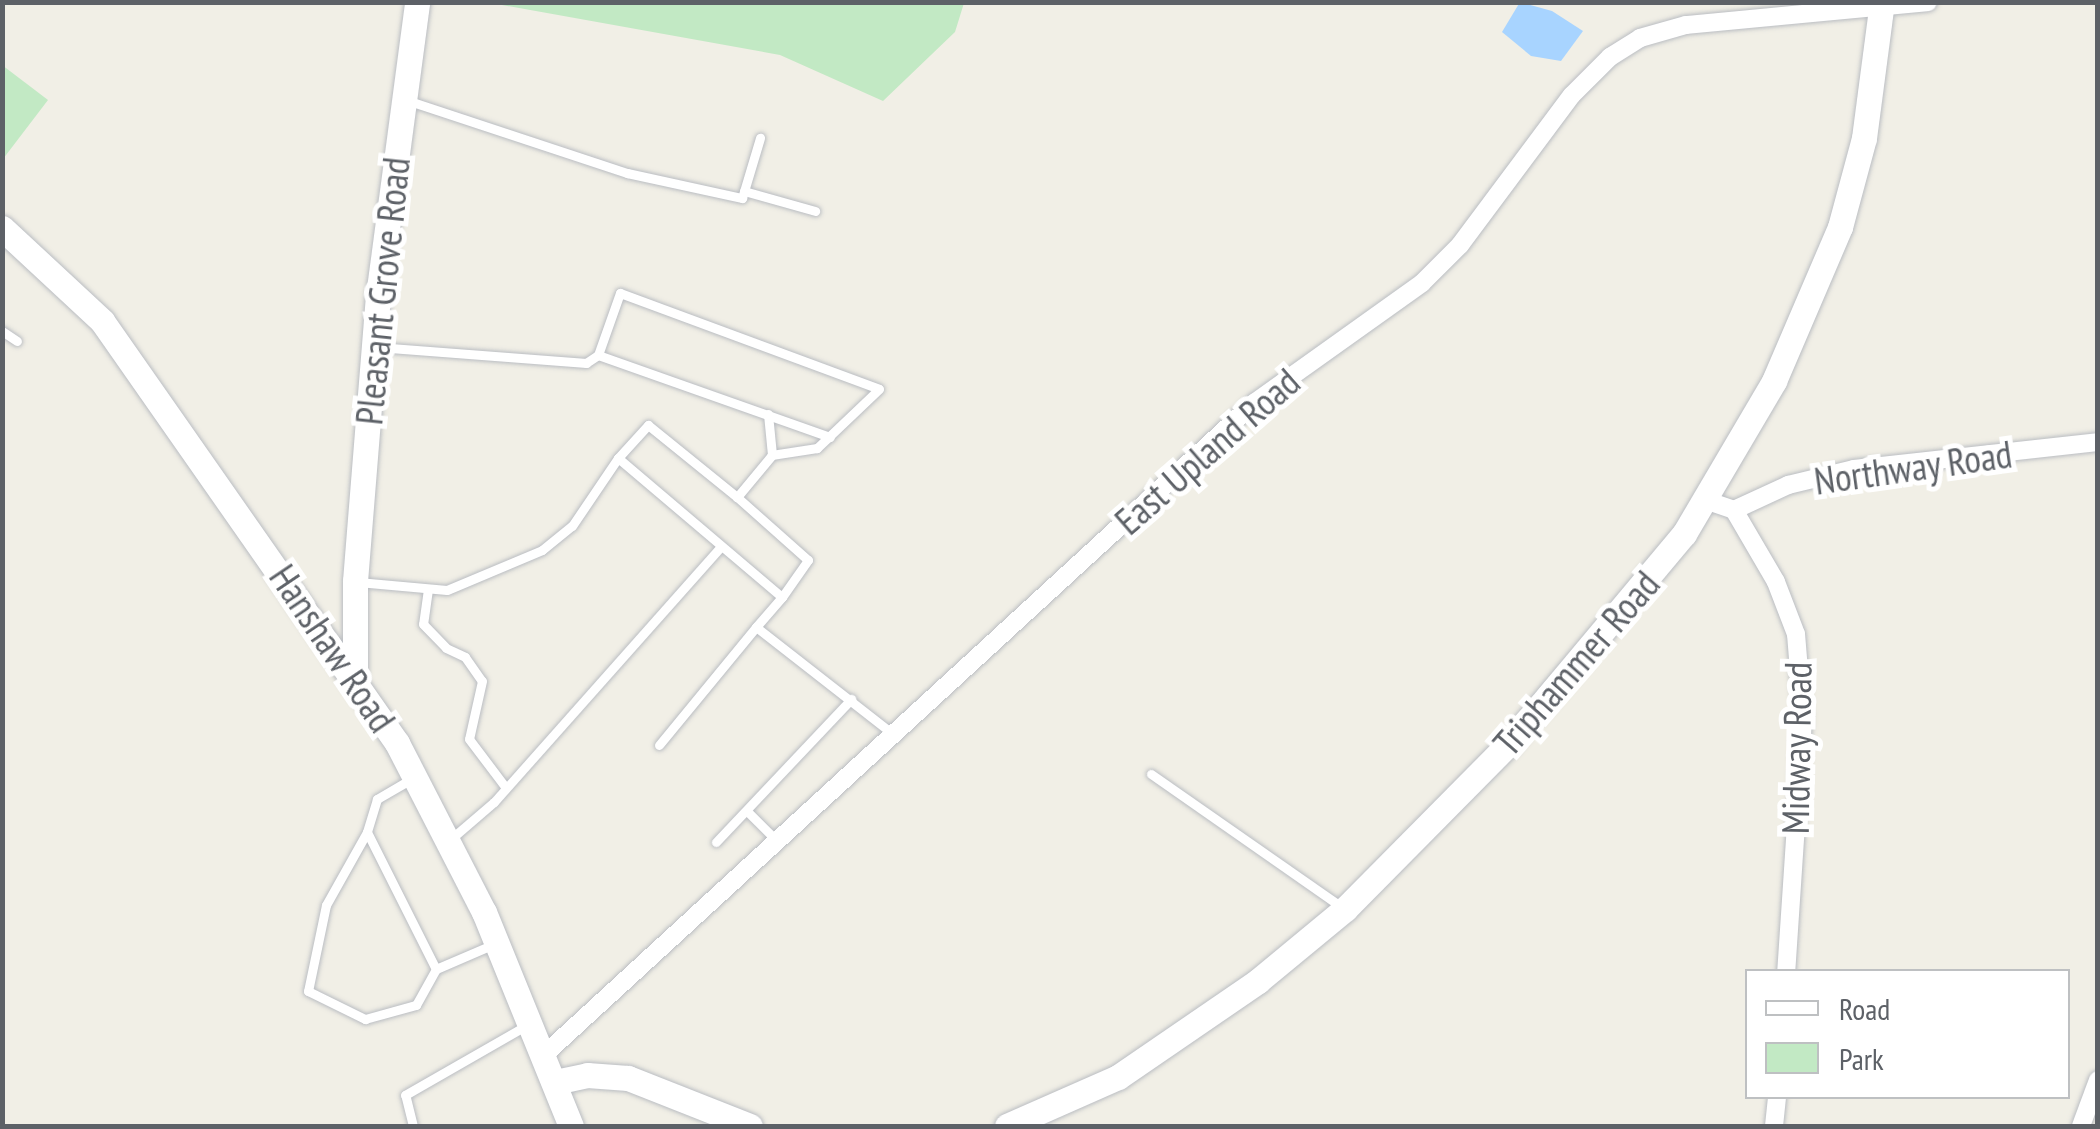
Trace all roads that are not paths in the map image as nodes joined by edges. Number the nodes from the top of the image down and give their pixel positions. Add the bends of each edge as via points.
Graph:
1 (417, 2) edge
2 (1928, 2) edge
3 (1882, 5) edge
4 (403, 99) junction
5 (760, 138) dead end
6 (744, 191) junction
7 (814, 212) dead end
8 (2, 228) edge
9 (2, 331) edge
10 (16, 341) dead end
11 (374, 347) junction
12 (598, 355) junction
13 (768, 414) junction
14 (830, 437) junction
15 (2098, 442) edge
16 (772, 454) junction
17 (618, 458) junction
18 (736, 498) junction
19 (1705, 500) junction
20 (1734, 510) junction
21 (720, 546) junction
22 (356, 581) junction
23 (428, 588) junction
24 (782, 597) junction
25 (314, 618) junction
26 (756, 627) junction
27 (355, 677) junction
28 (850, 699) junction
29 (894, 735) junction
30 (658, 746) dead end
31 (1151, 774) dead end
32 (416, 776) junction
33 (506, 788) junction
34 (748, 811) junction
35 (367, 832) junction
36 (450, 840) junction
37 (716, 842) dead end
38 (779, 842) junction
39 (1345, 909) junction
40 (496, 943) junction
41 (436, 969) junction
42 (1786, 969) edge
43 (531, 1022) junction
44 (544, 1054) junction
45 (2098, 1080) edge
46 (556, 1082) junction
47 (1777, 1099) edge
48 (412, 1126) edge
49 (571, 1126) edge
50 (750, 1126) edge
51 (1007, 1126) edge
52 (1774, 1126) edge
53 (2080, 1126) edge

1 - 4 street, Pleasant Grove Road
2 - 3 street, East Upland Road
3 - 19 street, Triphammer Road via 1864,138 1840,227 1774,382
3 - 29 street, East Upland Road via 1686,25 1626,44 1572,95 1482,218 1422,283 1254,403
4 - 6 lane via 627,173 742,198
4 - 11 street, Pleasant Grove Road
5 - 6 lane
6 - 7 lane
8 - 25 street, Hanshaw Road via 102,321
9 - 10 lane
11 - 12 lane via 586,363
11 - 22 street, Pleasant Grove Road
12 - 13 lane
12 - 14 lane via 620,293 879,389
13 - 14 lane
13 - 16 lane
14 - 16 lane via 817,448
15 - 20 street, Northway Road via 1854,469 1788,485
16 - 18 lane
17 - 18 lane via 648,425
17 - 21 lane
17 - 23 lane via 572,526 542,550 446,590
18 - 24 lane via 808,560
19 - 20 street
19 - 39 street, Triphammer Road via 1584,660
20 - 42 street, Midway Road via 1787,605 1800,658 1803,719
21 - 24 lane
21 - 33 lane
22 - 23 lane
22 - 25 street via 336,608
22 - 27 street, Pleasant Grove Road
23 - 33 lane via 423,624 482,680 468,739
24 - 26 lane
25 - 27 street, Hanshaw Road
26 - 28 lane
26 - 30 lane
27 - 32 street, Hanshaw Road
28 - 29 lane
28 - 34 lane
29 - 38 street, East Upland Road
31 - 39 lane
32 - 35 lane via 377,799
32 - 36 street, Hanshaw Road
33 - 36 lane
34 - 37 lane
34 - 38 lane
35 - 41 lane
35 - 41 lane via 326,905 308,991 364,1019 416,1005
36 - 40 street, Hanshaw Road
38 - 44 street, East Upland Road
39 - 51 street, Triphammer Road via 1258,981 1118,1077
40 - 41 lane
40 - 43 street, Hanshaw Road
43 - 44 street, Hanshaw Road
43 - 48 lane via 405,1096
44 - 46 street, Hanshaw Road
45 - 53 street
46 - 49 street, Hanshaw Road
46 - 50 street via 587,1075 628,1078
47 - 52 street

